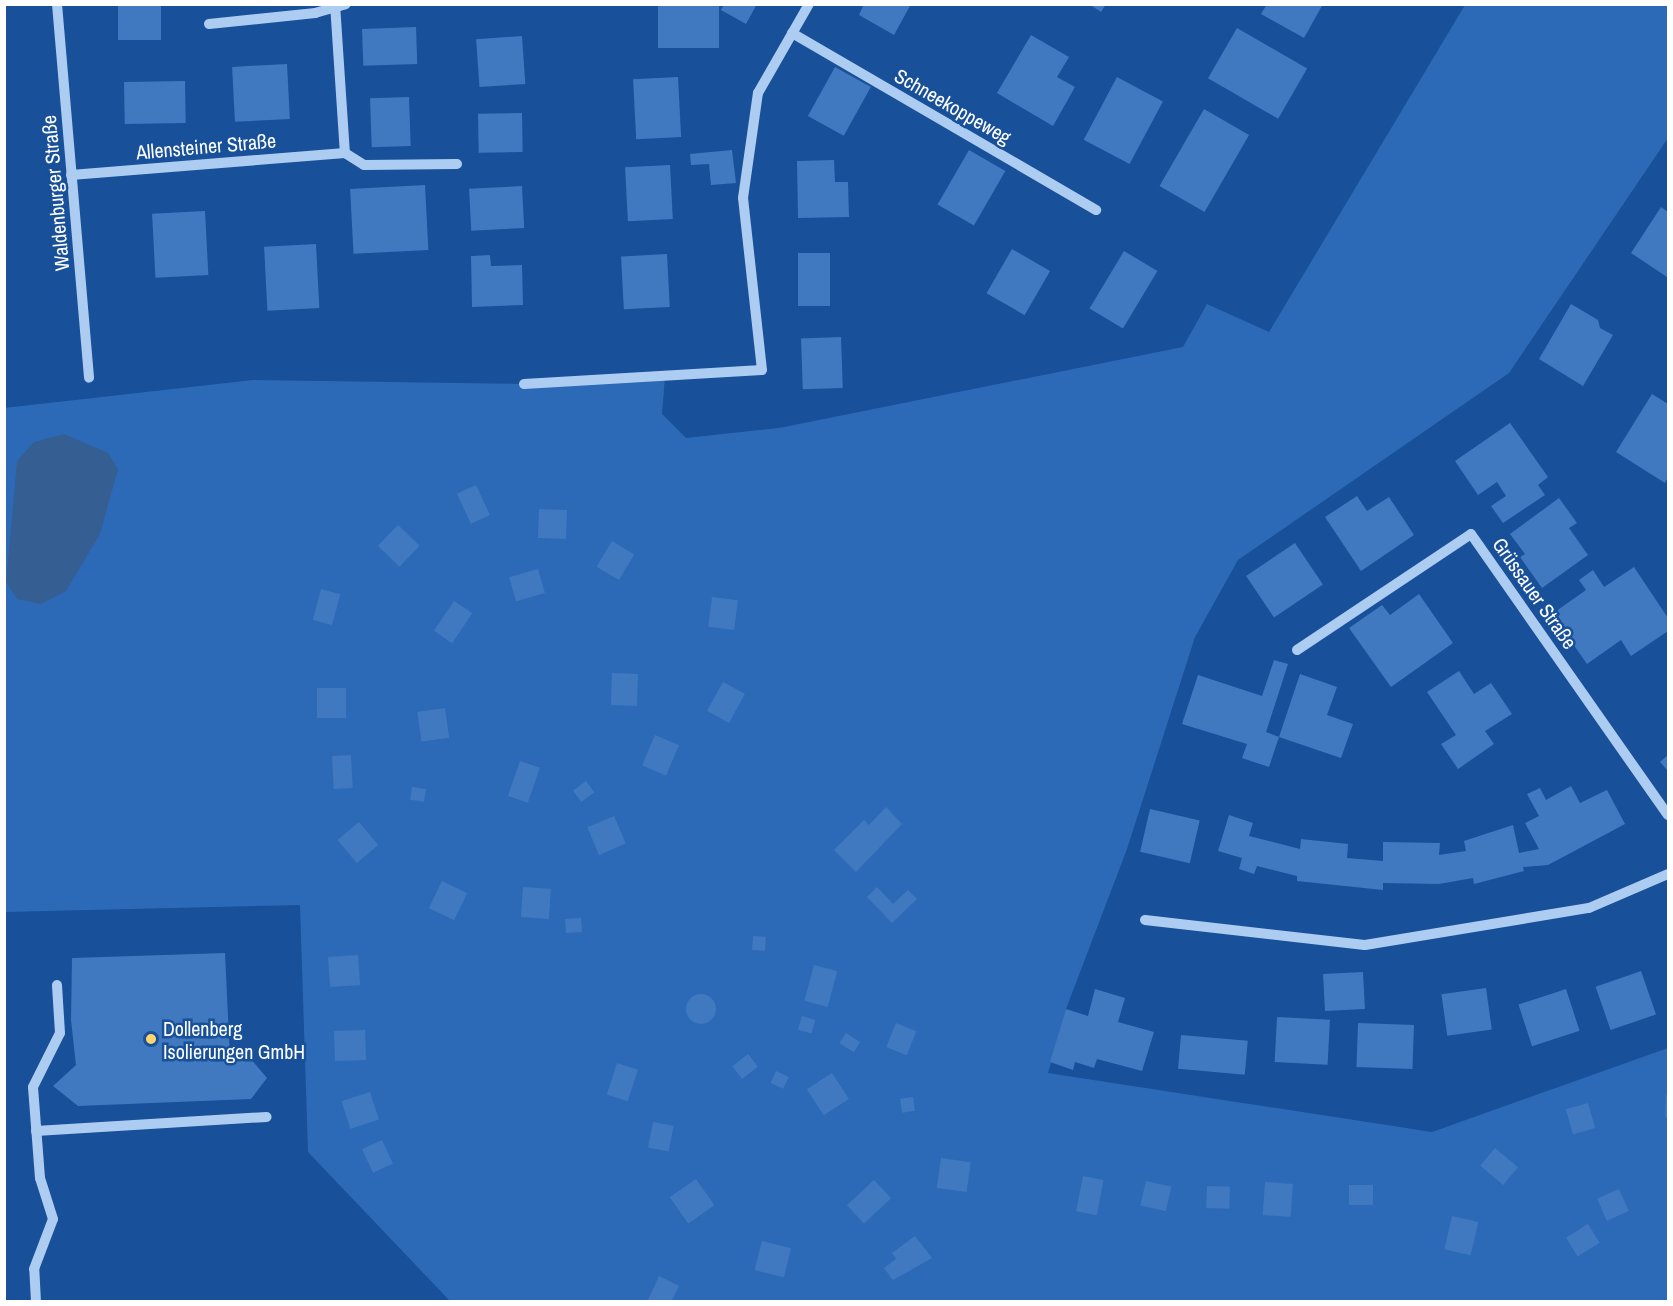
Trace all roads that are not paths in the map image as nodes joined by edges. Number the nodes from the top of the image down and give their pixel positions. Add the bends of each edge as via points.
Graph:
1 (57, 4) edge
2 (809, 4) edge
3 (339, 5) edge
4 (209, 24) dead end
5 (792, 33) junction
6 (345, 153) junction
7 (457, 164) dead end
8 (71, 175) junction
9 (1096, 210) dead end
10 (89, 378) dead end
11 (524, 384) dead end
12 (1297, 650) dead end
13 (1668, 815) edge
14 (1668, 874) edge
15 (1145, 920) dead end
16 (57, 985) dead end
17 (267, 1117) dead end
18 (36, 1131) junction
19 (36, 1302) edge

1 - 8 street, Waldenburger Straße
2 - 5 street
3 - 4 street
3 - 6 street
5 - 9 street, Schneekoppeweg
5 - 11 street via 758,93 743,198 762,370
6 - 7 street, Allensteiner Straße via 364,165
6 - 8 street, Allensteiner Straße
8 - 10 street, Waldenburger Straße
12 - 13 street, Grüssauer Straße via 1471,534
14 - 15 street via 1589,908 1365,945
16 - 18 street via 60,1034 33,1087
17 - 18 street
18 - 19 street via 40,1178 53,1219 34,1269

